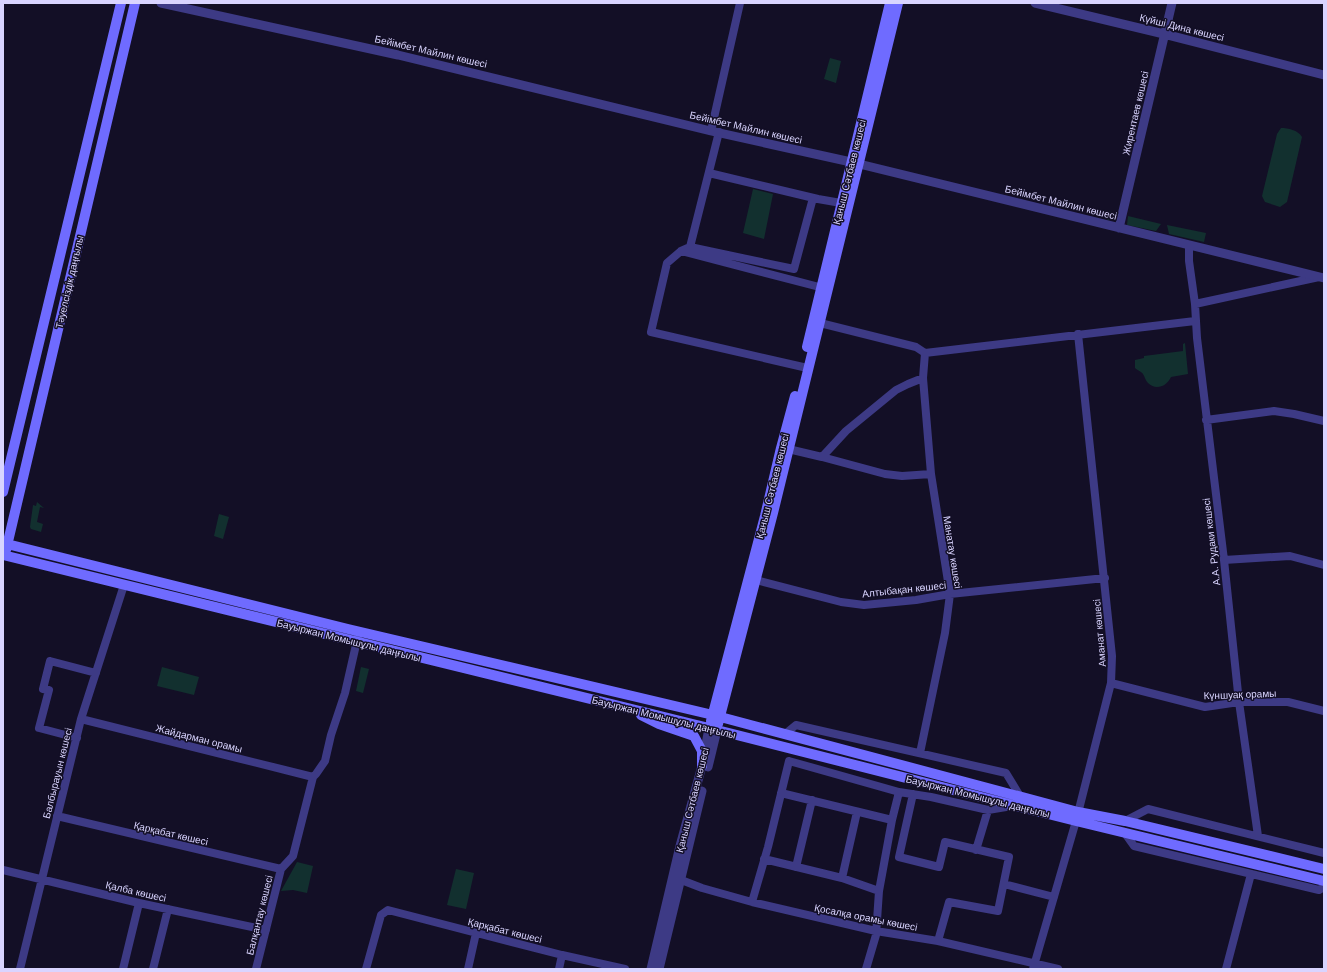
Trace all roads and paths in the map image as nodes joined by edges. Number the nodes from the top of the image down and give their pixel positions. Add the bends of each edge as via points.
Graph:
1 (121, 3) edge
2 (135, 3) edge
3 (161, 3) edge
4 (740, 3) edge
5 (890, 3) edge
6 (898, 3) edge
7 (1035, 3) edge
8 (1172, 3) edge
9 (1164, 34) junction
10 (1324, 75) edge
11 (715, 131) junction
12 (855, 163) junction
13 (709, 173) junction
14 (77, 184) junction
15 (91, 189) junction
16 (813, 198) junction
17 (841, 203) junction
18 (1119, 228) junction
19 (1189, 245) junction
20 (690, 247) junction
21 (681, 251) junction
22 (1322, 277) edge
23 (825, 288) junction
24 (1194, 304) junction
25 (1195, 321) junction
26 (820, 323) junction
27 (1078, 334) junction
28 (925, 352) junction
29 (803, 367) junction
30 (923, 378) junction
31 (1206, 420) junction
32 (1324, 421) edge
33 (785, 449) junction
34 (822, 457) junction
35 (931, 474) junction
36 (3, 492) edge
37 (5, 544) edge
38 (3, 557) edge
39 (1224, 560) junction
40 (1324, 565) edge
41 (1104, 578) junction
42 (756, 580) junction
43 (124, 585) junction
44 (950, 594) junction
45 (358, 636) junction
46 (96, 673) junction
47 (1111, 683) junction
48 (1239, 702) junction
49 (629, 708) junction
50 (1324, 711) edge
51 (716, 716) junction
52 (81, 719) junction
53 (713, 729) junction
54 (785, 734) junction
55 (77, 738) junction
56 (920, 753) junction
57 (840, 761) junction
58 (702, 766) junction
59 (836, 775) junction
60 (313, 777) junction
61 (899, 792) junction
62 (781, 793) junction
63 (913, 794) junction
64 (812, 800) junction
65 (1018, 801) junction
66 (988, 810) junction
67 (857, 812) junction
68 (57, 816) junction
69 (1077, 816) junction
70 (892, 820) junction
71 (1125, 821) junction
72 (1124, 832) junction
73 (1258, 836) junction
74 (976, 850) junction
75 (1324, 853) edge
76 (764, 859) junction
77 (796, 866) junction
78 (281, 869) junction
79 (1324, 869) edge
80 (3, 870) edge
81 (1251, 874) junction
82 (676, 878) junction
83 (842, 878) junction
84 (42, 879) junction
85 (1324, 882) edge
86 (1004, 884) junction
87 (1324, 887) edge
88 (879, 891) junction
89 (1054, 897) junction
90 (139, 902) junction
91 (752, 902) junction
92 (168, 909) junction
93 (266, 930) junction
94 (876, 931) junction
95 (476, 933) junction
96 (938, 941) junction
97 (562, 955) junction
98 (1034, 966) edge
99 (20, 969) edge
100 (123, 969) edge
101 (153, 969) edge
102 (256, 969) edge
103 (366, 969) edge
104 (468, 969) edge
105 (559, 969) edge
106 (625, 969) edge
107 (651, 969) edge
108 (659, 969) edge
109 (866, 969) edge
110 (1058, 969) edge
111 (1226, 969) edge

1 - 14 main road, Тәуелсіздік даңғылы
2 - 15 main road, Тәуелсіздік даңғылы
3 - 11 street, Бейімбет Майлин көшесі via 374,49
4 - 11 street
5 - 12 main road, Қаныш Сәтбаев көшесі
6 - 12 main road, Қаныш Сәтбаев көшесі
7 - 9 street, Күйші Дина көшесі
8 - 9 street, Жирентаев көшесі
9 - 10 street, Күйші Дина көшесі
9 - 18 street, Жирентаев көшесі
11 - 12 street, Бейімбет Майлин көшесі
11 - 13 street
12 - 17 main road, Қаныш Сәтбаев көшесі
12 - 18 street, Бейімбет Майлин көшесі
12 - 23 main road, Қаныш Сәтбаев көшесі
13 - 16 street
13 - 20 street
14 - 15 main road
14 - 36 main road, Тәуелсіздік даңғылы
15 - 37 main road, Тәуелсіздік даңғылы
16 - 17 street
16 - 20 street via 794,269
17 - 23 main road, Қаныш Сәтбаев көшесі
18 - 19 street, Бейімбет Майлин көшесі
19 - 22 street, Бейімбет Майлин көшесі
19 - 24 street, А.А. Рудаки көшесі
20 - 21 street
21 - 23 street
21 - 29 street via 667,263 651,332
22 - 24 street
23 - 26 main road, Қаныш Сәтбаев көшесі
23 - 29 main road, Қаныш Сәтбаев көшесі
24 - 25 street, А.А. Рудаки көшесі
25 - 27 street
25 - 31 street, А.А. Рудаки көшесі
26 - 28 street via 916,347
26 - 33 main road, Қаныш Сәтбаев көшесі
27 - 28 street
27 - 41 street, Аманат көшесі
28 - 30 street, Манатау көшесі
29 - 33 main road, Қаныш Сәтбаев көшесі
30 - 34 street via 896,390 846,431
30 - 35 street, Манатау көшесі
31 - 32 street via 1274,411
31 - 39 street, А.А. Рудаки көшесі
33 - 34 street
33 - 42 main road, Қаныш Сәтбаев көшесі
33 - 51 main road, Қаныш Сәтбаев көшесі via 765,516
34 - 35 street via 885,474
35 - 44 street, Манатау көшесі
37 - 38 main road, Тәуелсіздік даңғылы
37 - 45 main road, Бауыржан Момышұлы даңғылы
38 - 43 main road, Бауыржан Момышұлы даңғылы
39 - 40 street via 1290,556
39 - 48 street, А.А. Рудаки көшесі
41 - 44 street, Алтыбақан көшесі
41 - 47 street, Аманат көшесі via 1112,656
42 - 44 street, Алтыбақан көшесі via 841,602 864,605
42 - 51 main road, Қаныш Сәтбаев көшесі
43 - 45 main road, Бауыржан Момышұлы даңғылы
43 - 46 street, Балбырауын көшесі
44 - 56 street, Манатау көшесі via 945,633
45 - 49 main road, Бауыржан Момышұлы даңғылы
45 - 51 main road, Бауыржан Момышұлы даңғылы
45 - 60 street via 325,761
46 - 52 street, Балбырауын көшесі
46 - 55 street via 50,661 43,689 48,690 39,728
47 - 48 street, Күншуақ орамы via 1205,707
47 - 69 street, Аманат көшесі
48 - 50 street, Күншуақ орамы via 1288,702
48 - 73 street, А.А. Рудаки көшесі
49 - 53 main road, Бауыржан Момышұлы даңғылы
49 - 58 main road via 659,724 694,736 702,751
51 - 53 main road, Қаныш Сәтбаев көшесі
51 - 54 main road, Бауыржан Момышұлы даңғылы
52 - 55 street, Балбырауын көшесі
52 - 60 street, Жайдарман орамы
53 - 57 main road, Бауыржан Момышұлы даңғылы
53 - 58 street, Қаныш Сәтбаев көшесі
53 - 82 street, Қаныш Сәтбаев көшесі
54 - 56 street via 796,725
54 - 65 main road, Бауыржан Момышұлы даңғылы
55 - 68 street, Балбырауын көшесі
56 - 65 street via 1006,773
57 - 59 street
57 - 65 main road, Бауыржан Момышұлы даңғылы
58 - 82 street, Қаныш Сәтбаев көшесі
59 - 61 street
59 - 62 street via 788,762
60 - 78 street, Балқантау көшесі via 292,856
61 - 63 street
61 - 70 street
62 - 64 street
62 - 76 street
63 - 66 street
63 - 74 street via 899,856 939,867 945,842
64 - 67 street
64 - 77 street
65 - 66 street
65 - 69 main road, Бауыржан Момышұлы даңғылы
66 - 74 street
67 - 70 street
67 - 83 street
68 - 78 street, Қарқабат көшесі
68 - 84 street, Балбырауын көшесі
69 - 71 main road, Бауыржан Момышұлы даңғылы
69 - 72 main road, Бауыржан Момышұлы даңғылы
69 - 89 street, Аманат көшесі
70 - 88 street
71 - 73 street via 1148,809
71 - 79 main road, Бауыржан Момышұлы даңғылы
72 - 81 street via 1134,846
72 - 85 main road, Бауыржан Момышұлы даңғылы
73 - 75 street
74 - 86 street via 1009,858
76 - 77 street
76 - 91 street
77 - 83 street
78 - 93 street, Балқантау көшесі
80 - 84 street, Қалба көшесі
81 - 87 street via 1319,890
81 - 111 street
82 - 91 street, Қосалқа орамы көшесі
82 - 107 street, Қаныш Сәтбаев көшесі
82 - 108 street, Қаныш Сәтбаев көшесі
83 - 88 street
84 - 90 street, Қалба көшесі
84 - 99 street, Балбырауын көшесі
86 - 89 street
86 - 96 street via 998,911 949,902
88 - 94 street
89 - 98 street, Аманат көшесі
90 - 92 street, Қалба көшесі
90 - 100 street
91 - 94 street, Қосалқа орамы көшесі
92 - 93 street, Қалба көшесі
92 - 101 street
93 - 102 street, Балқантау көшесі
94 - 96 street, Қосалқа орамы көшесі
94 - 109 street
95 - 97 street, Қарқабат көшесі
95 - 103 street, Қарқабат көшесі via 388,910 381,915
95 - 104 street
96 - 98 street, Қосалқа орамы көшесі
97 - 105 street
97 - 106 street, Қарқабат көшесі
98 - 110 street, Қосалқа орамы көшесі

